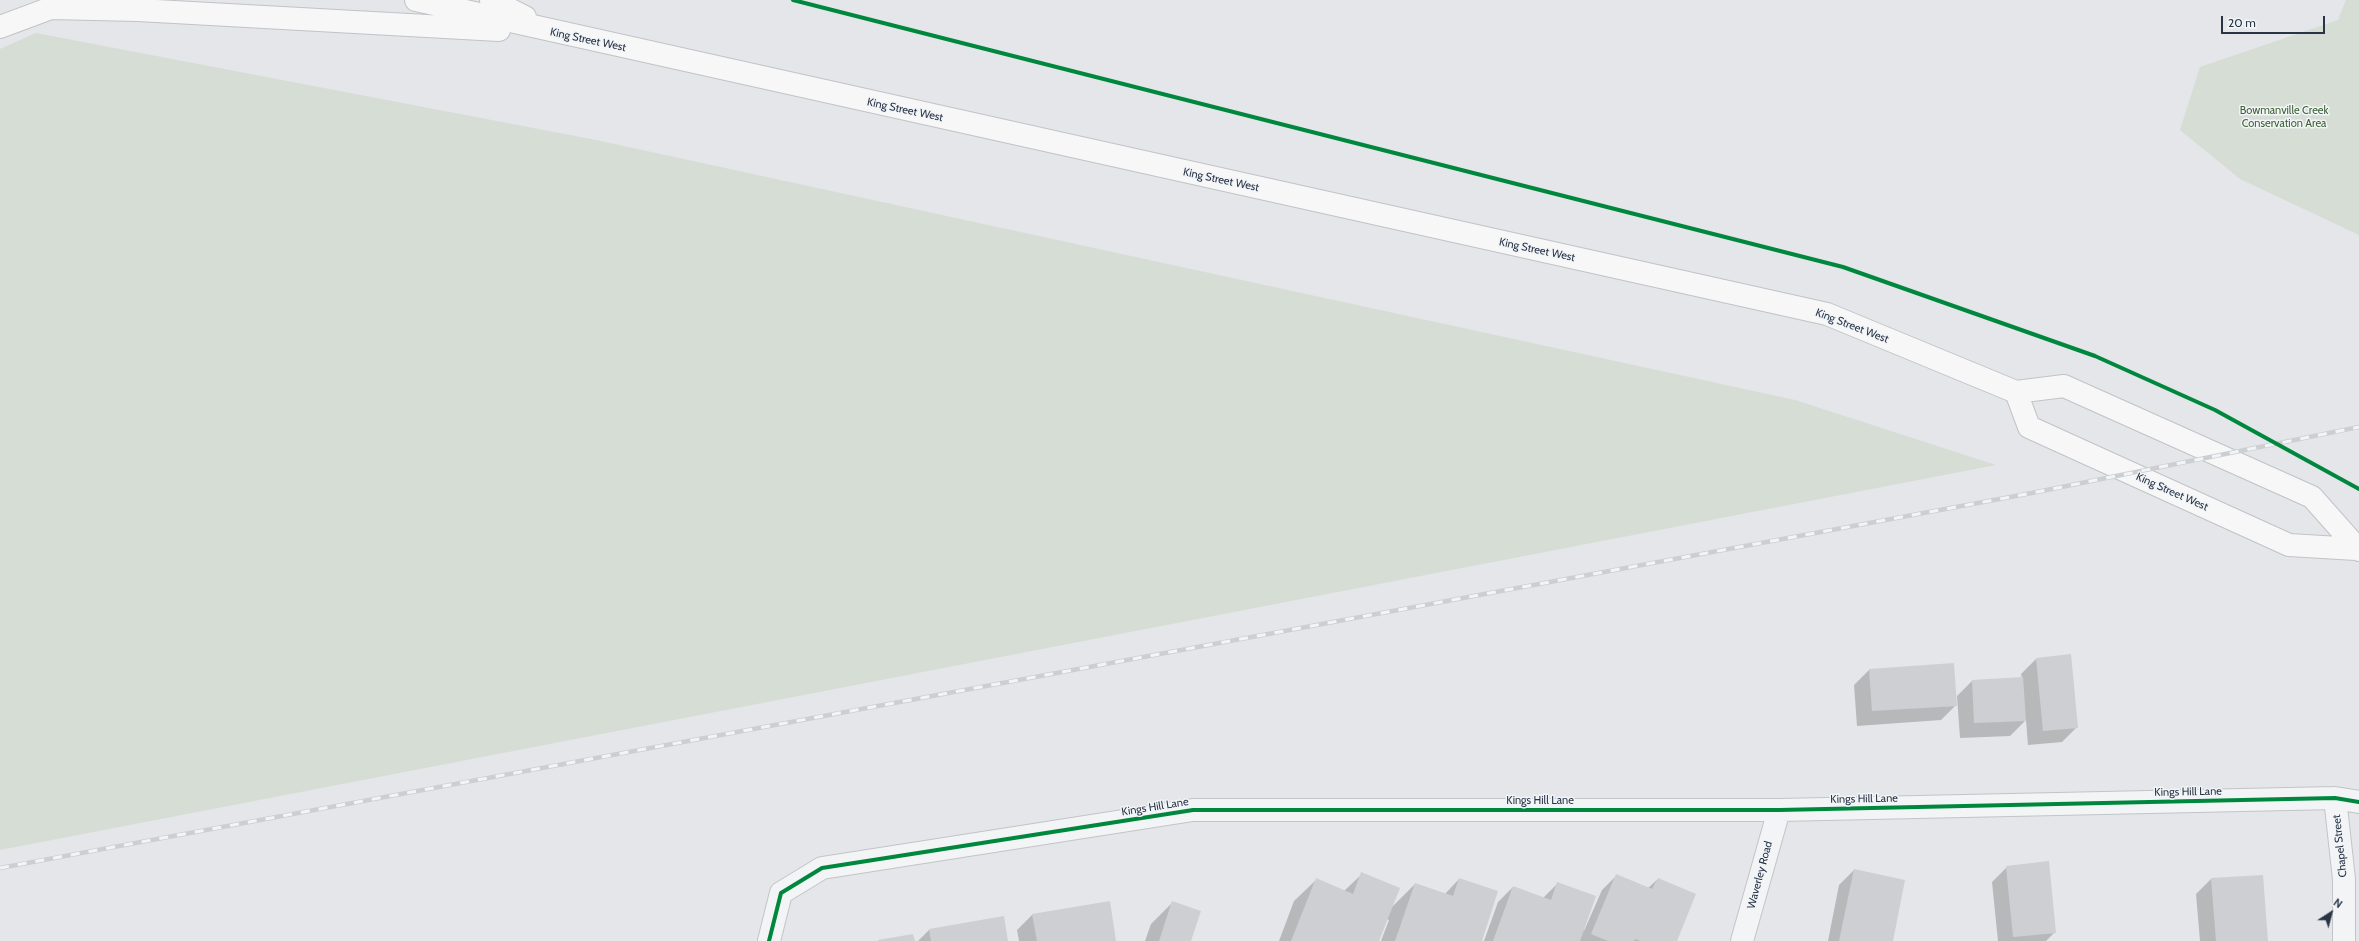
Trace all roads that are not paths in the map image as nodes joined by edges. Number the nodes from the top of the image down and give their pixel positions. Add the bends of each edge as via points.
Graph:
1 (416, 0) edge
2 (491, 0) edge
3 (0, 27) edge
4 (558, 33) junction
5 (2016, 392) junction
6 (2358, 550) edge
7 (2335, 798) junction
8 (2359, 802) edge
9 (1778, 810) junction
10 (769, 941) edge
11 (1742, 941) edge
12 (2344, 941) edge

1 - 4 main road, King Street West
2 - 4 main road
3 - 4 main road via 51,8 138,10
4 - 5 main road, King Street West via 1827,314
5 - 6 main road, King Street West via 2064,386 2312,497
5 - 6 main road, King Street West via 2030,427 2289,545
7 - 8 street, Kings Hill Lane
7 - 9 street, Kings Hill Lane
7 - 12 street, Chapel Street via 2344,879
9 - 10 street, Kings Hill Lane via 1193,810 822,868 781,893
9 - 11 street, Waverley Road

